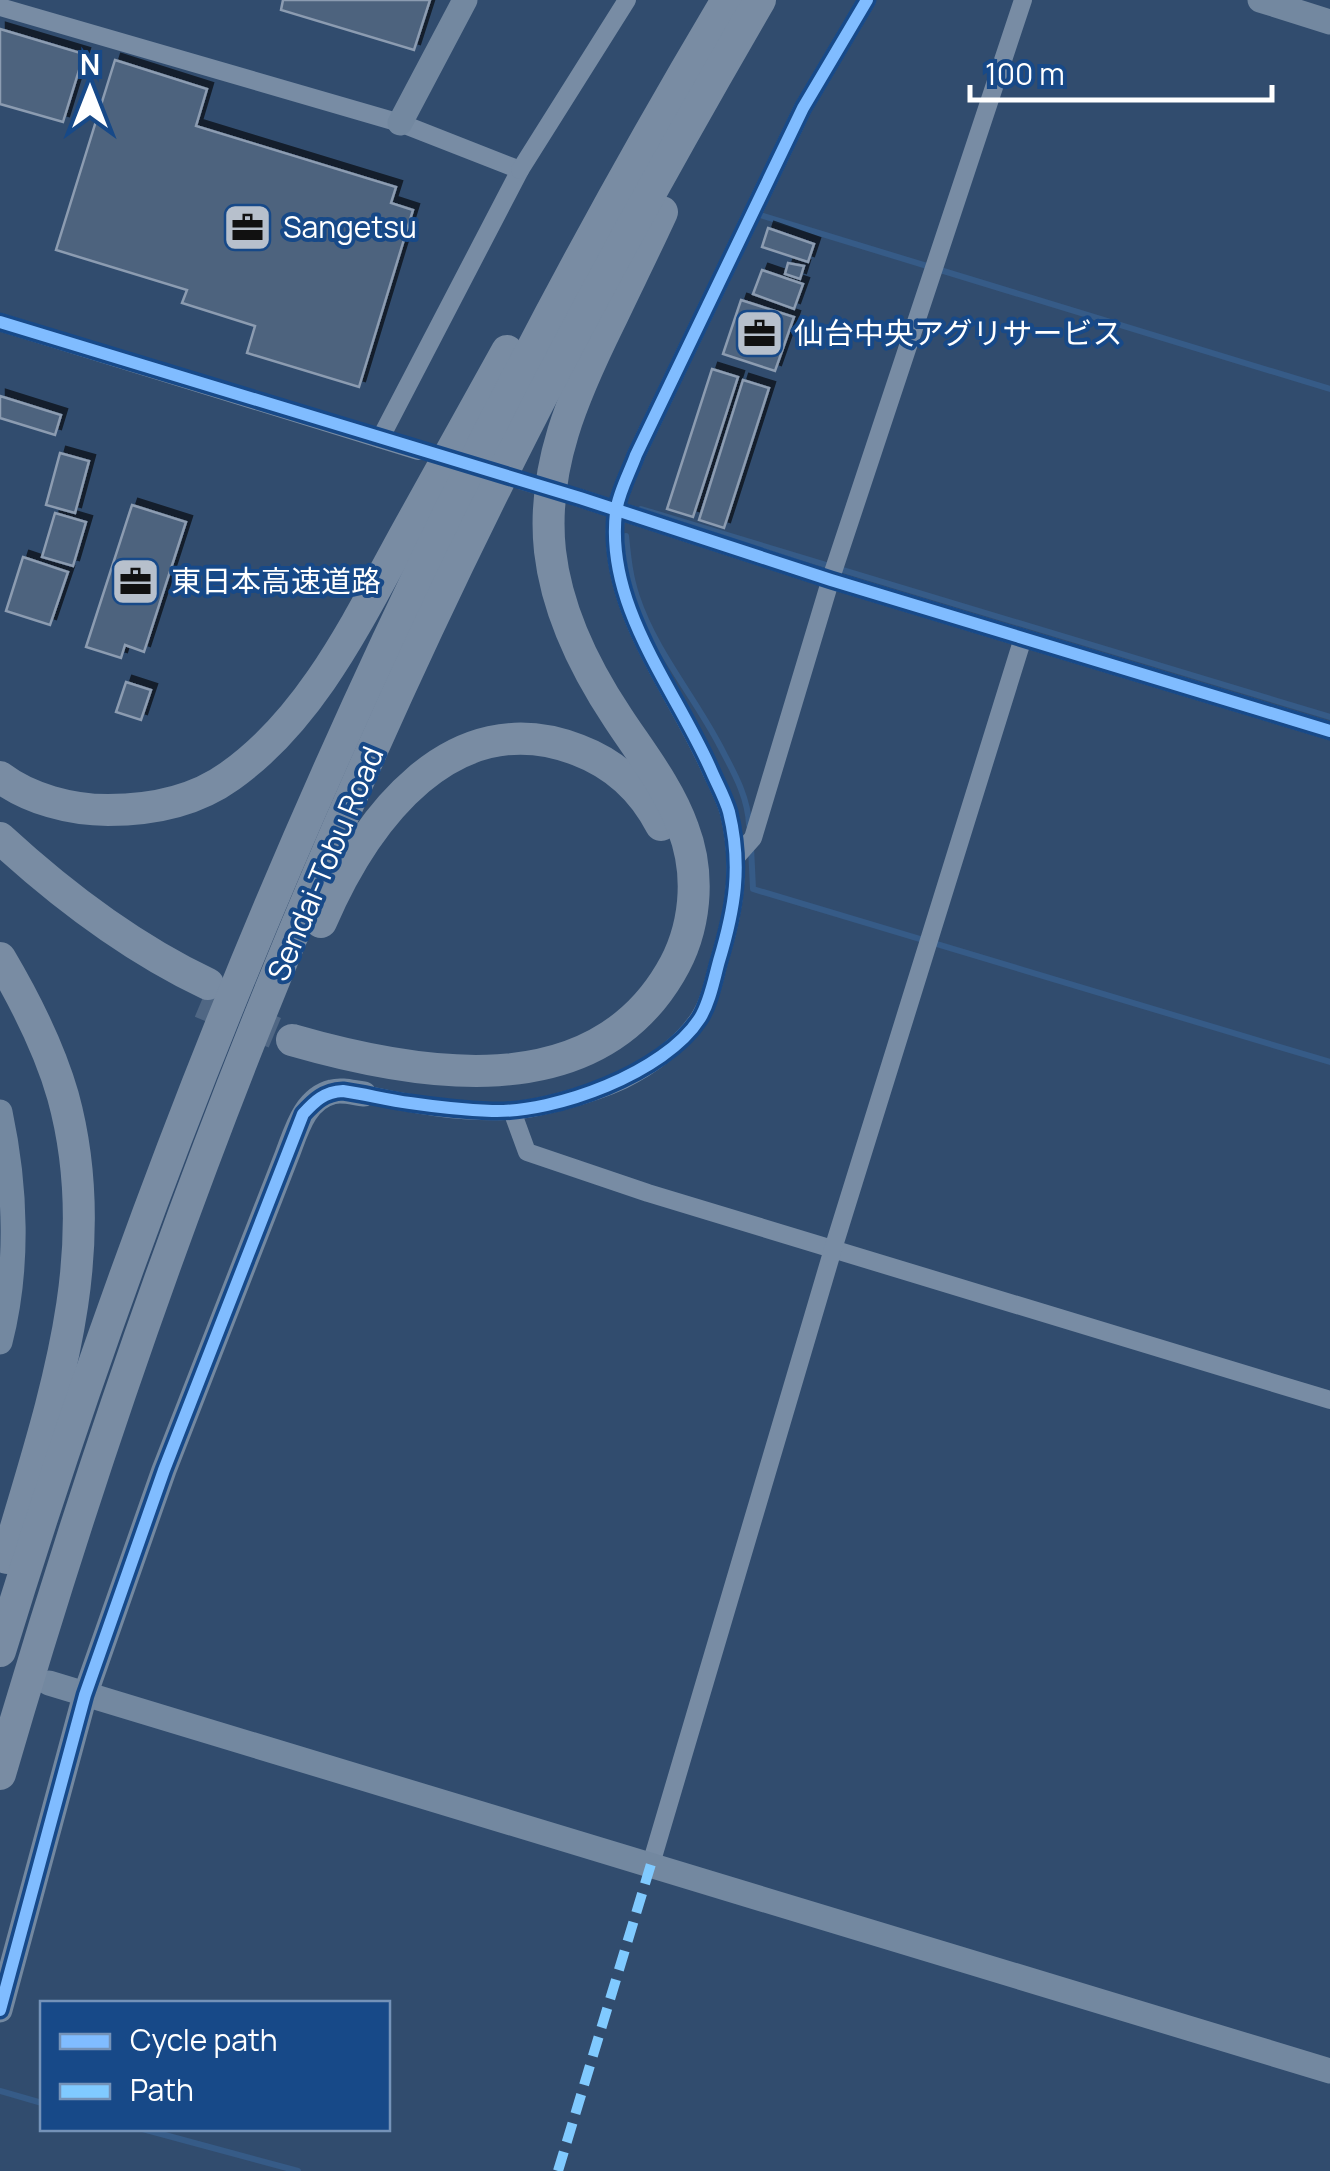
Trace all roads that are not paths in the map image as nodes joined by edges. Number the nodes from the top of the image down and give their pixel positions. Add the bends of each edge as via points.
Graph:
1 (465, 0) edge
2 (627, 0) edge
3 (727, 0) edge
4 (760, 0) edge
5 (773, 0) edge
6 (866, 0) edge
7 (1023, 0) edge
8 (1260, 0) edge
9 (0, 7) edge
10 (1330, 22) edge
11 (686, 69) junction
12 (400, 123) junction
13 (520, 170) junction
14 (0, 322) edge
15 (380, 439) junction
16 (418, 451) dead end
17 (580, 498) tunnel mouth
18 (616, 510) junction
19 (833, 572) junction
20 (1023, 638) junction
21 (1330, 731) edge
22 (0, 777) edge
23 (0, 838) edge
24 (745, 847) junction
25 (0, 864) edge
26 (0, 958) edge
27 (364, 1094) joint
28 (512, 1111) junction
29 (0, 1112) edge
30 (833, 1248) junction
31 (140, 1333) junction
32 (1, 1337) edge
33 (1330, 1400) edge
34 (0, 1582) edge
35 (0, 1651) edge
36 (48, 1683) dead end
37 (85, 1695) junction
38 (0, 1774) edge
39 (651, 1864) junction
40 (0, 2010) edge
41 (1330, 2071) edge

1 - 12 street
2 - 13 street
3 - 11 highway, Sendai-Tobu Road
4 - 31 highway, Sendai-Tobu Road via 572,338 399,691 278,976
5 - 31 highway via 589,363 550,484 550,550 563,612 593,676 669,798 690,850 693,903 678,959 645,1009 624,1027 541,1065 442,1070 378,1062 296,1031 446,1052 523,1050 588,1028 635,989 654,962 673,906 670,853 660,822 617,770 590,754 532,738 462,751 435,765 390,806 326,912 209,1191
6 - 18 street via 795,126 636,455
7 - 19 street
8 - 10 street
9 - 12 street
11 - 22 highway via 602,182 349,636 275,739 227,779 164,806 69,806
11 - 35 highway, Sendai-Tobu Road via 468,474 312,806 162,1178
12 - 13 street
13 - 15 street
14 - 15 street
15 - 16 street
17 - 18 street
18 - 19 street
18 - 24 street via 622,588 638,630
19 - 20 street
19 - 24 street
20 - 21 street
20 - 30 street
23 - 25 highway via 50,884 204,993 132,965
24 - 28 street via 700,1017 680,1040 624,1080
26 - 34 highway via 35,1022 63,1097 80,1235 70,1322
27 - 28 street via 449,1109
27 - 37 street via 332,1092 303,1114 164,1470
28 - 30 street via 527,1152
29 - 32 street via 14,1229
30 - 33 street
30 - 39 street
31 - 38 highway, Sendai-Tobu Road
36 - 37 street
37 - 39 street
37 - 40 street
39 - 41 street

